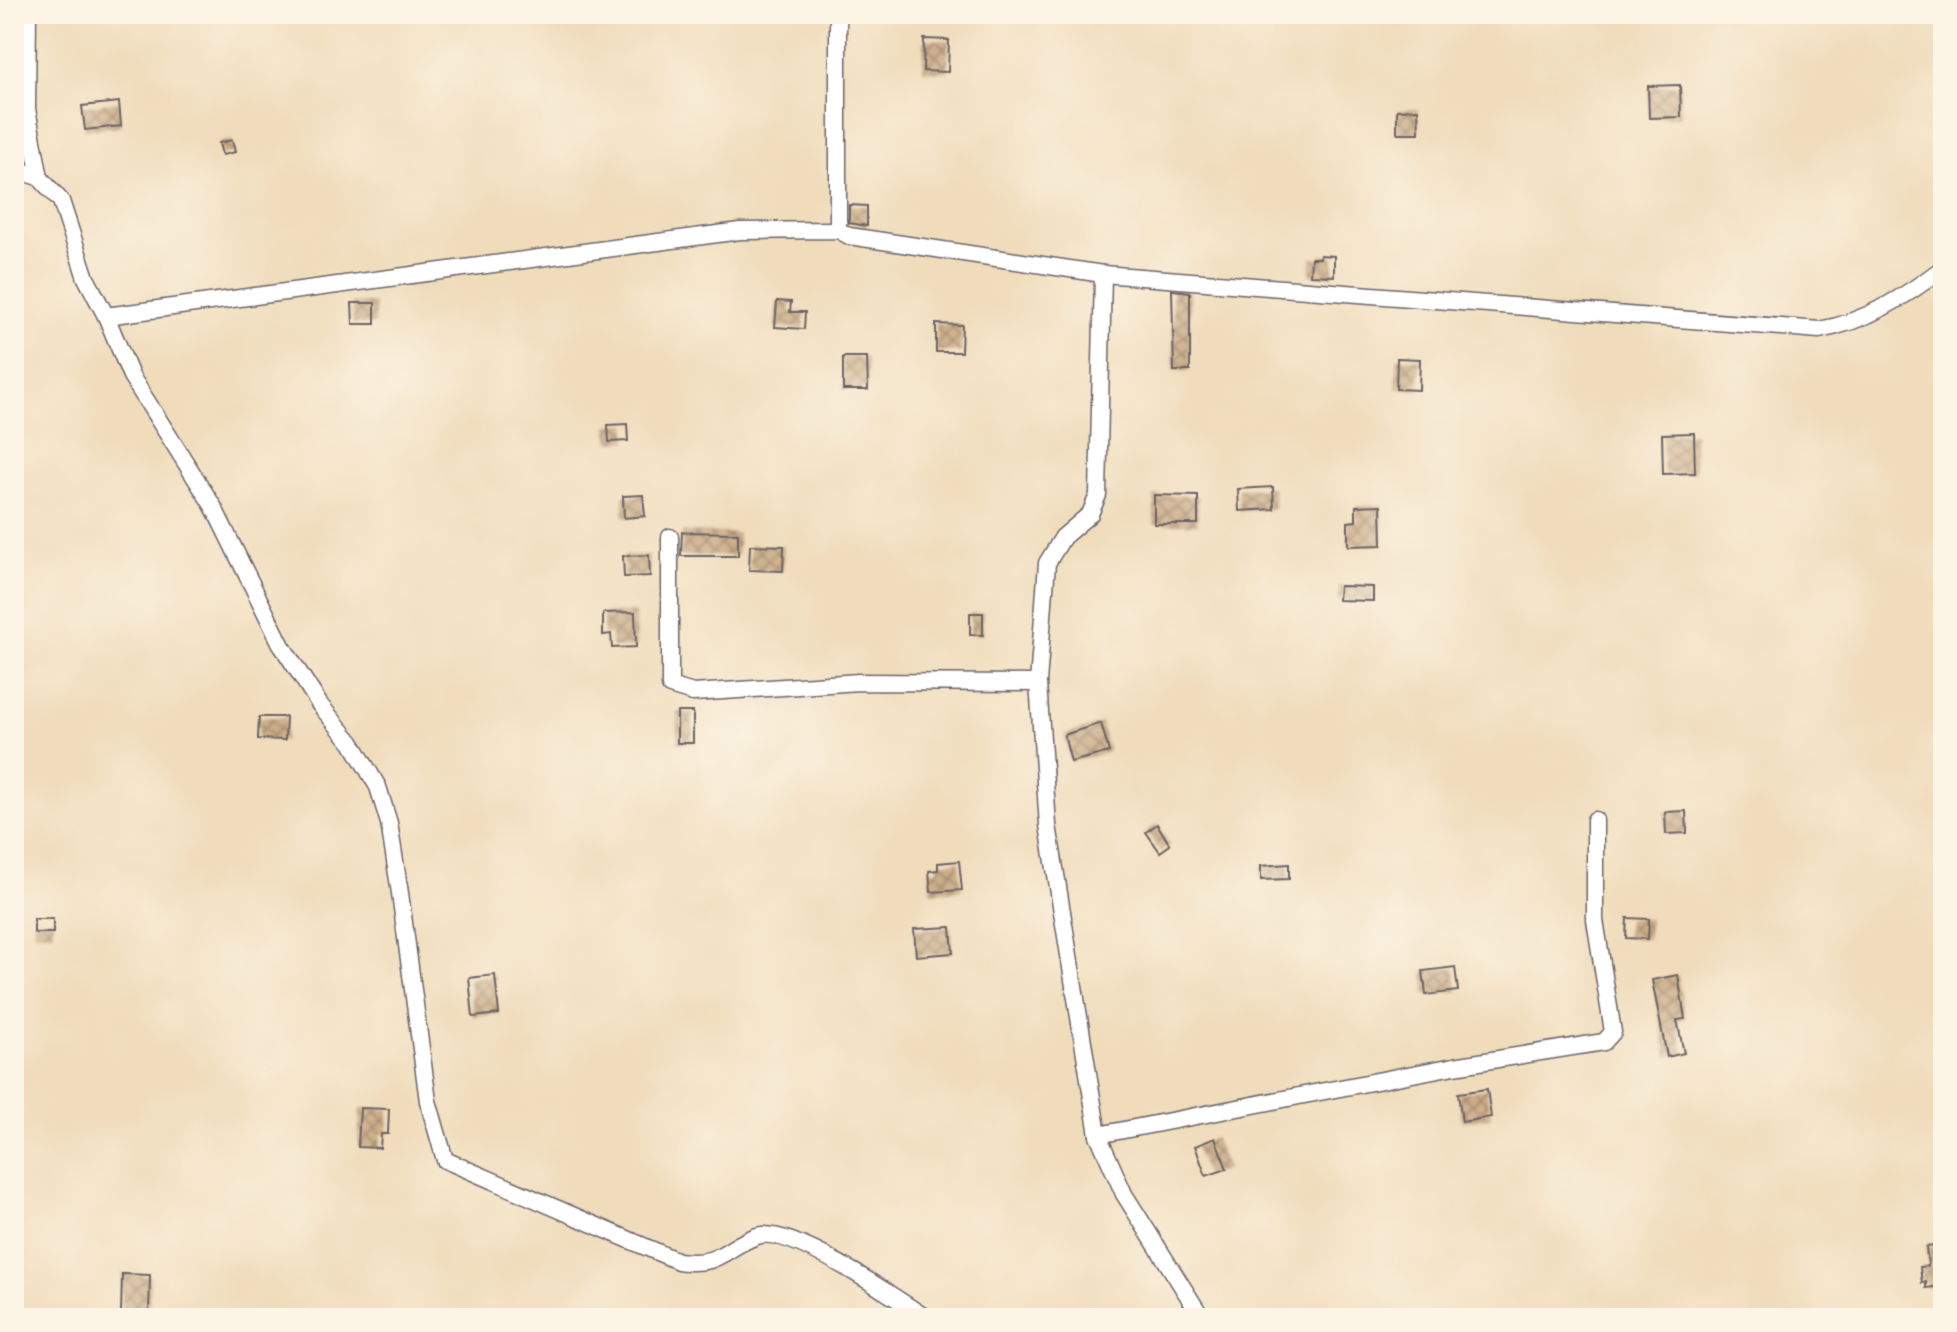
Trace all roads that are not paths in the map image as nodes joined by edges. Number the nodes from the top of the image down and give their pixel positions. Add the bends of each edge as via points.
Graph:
1 (28, 14) edge
2 (838, 14) edge
3 (14, 168) edge
4 (40, 178) junction
5 (838, 230) junction
6 (1943, 268) edge
7 (1103, 274) junction
8 (106, 316) junction
9 (670, 537) dead end
10 (1038, 683) junction
11 (1595, 820) dead end
12 (1098, 1135) junction
13 (926, 1318) edge
14 (1202, 1318) edge

1 - 4 street via 27,109
2 - 5 street
3 - 4 street
4 - 8 street via 61,201 86,278
5 - 7 street via 849,236
5 - 8 street via 740,231
6 - 7 street via 1871,315 1819,330
7 - 10 street via 1098,495 1090,514 1063,537 1047,563
8 - 13 street via 131,376 213,506 282,646 378,787 389,823 428,1101 445,1160 678,1261 716,1260 758,1235 775,1234 796,1241
9 - 10 street via 670,686 693,693 859,682
10 - 12 street via 1048,825
11 - 12 street via 1595,920 1613,1032 1604,1042
12 - 14 street via 1124,1194

